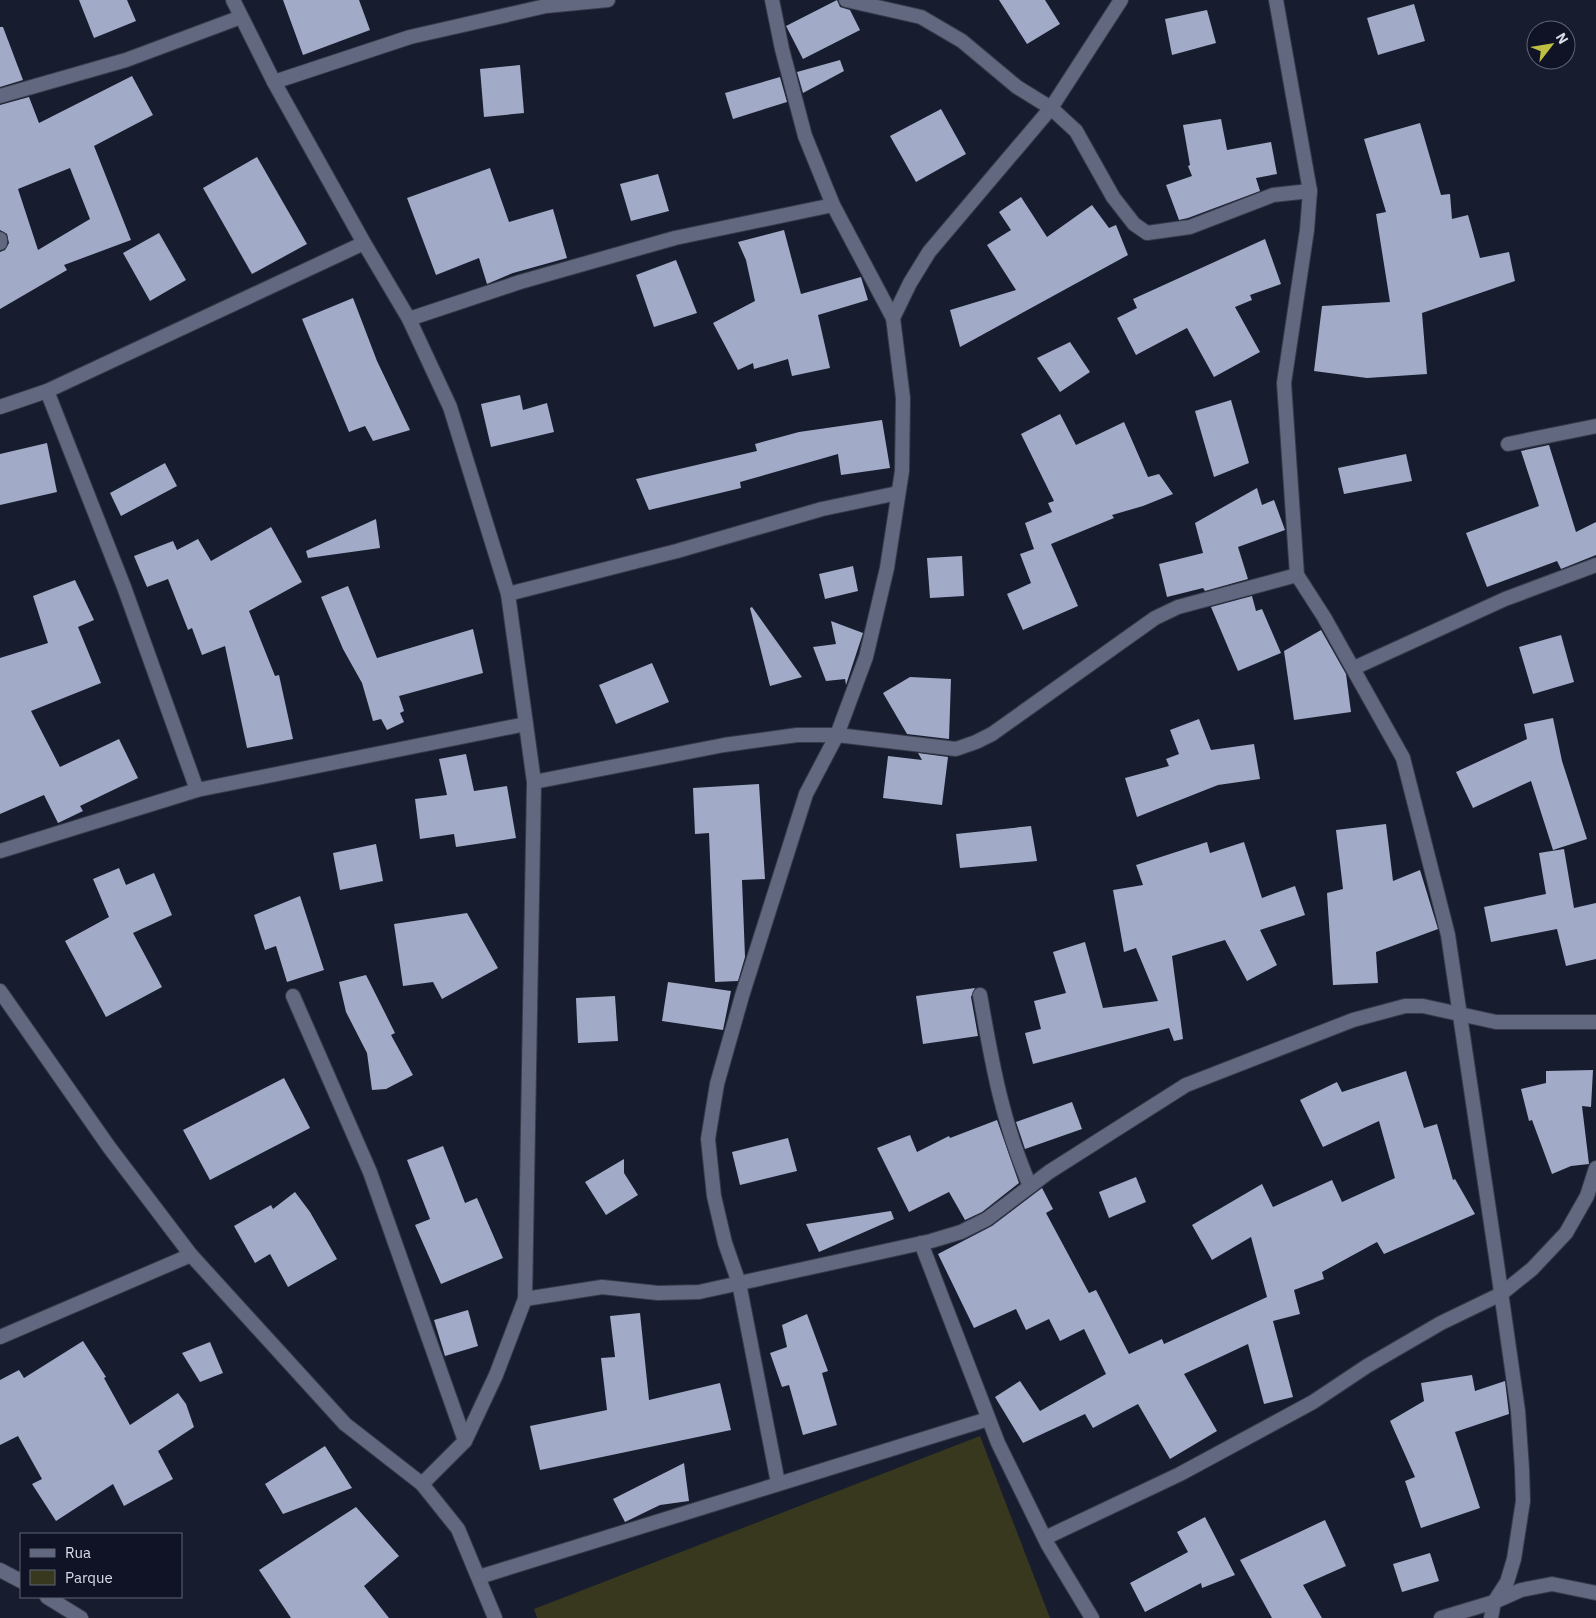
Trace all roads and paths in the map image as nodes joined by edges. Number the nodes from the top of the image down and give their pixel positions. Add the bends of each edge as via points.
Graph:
1 (233, 0) edge
2 (608, 0) edge
3 (772, 0) edge
4 (846, 0) edge
5 (1121, 0) edge
6 (1276, 0) edge
7 (241, 16) junction
8 (274, 82) junction
9 (0, 96) edge
10 (1051, 108) junction
11 (1310, 191) junction
12 (833, 205) junction
13 (0, 239) edge
14 (0, 243) edge
15 (364, 243) junction
16 (893, 318) junction
17 (409, 319) junction
18 (47, 390) junction
19 (0, 407) edge
20 (1596, 426) edge
21 (1508, 444) dead end
22 (898, 493) junction
23 (1596, 565) edge
24 (1298, 575) junction
25 (508, 594) junction
26 (1354, 668) junction
27 (526, 724) junction
28 (836, 735) junction
29 (534, 782) junction
30 (196, 790) junction
31 (0, 851) edge
32 (0, 991) edge
33 (980, 995) dead end
34 (293, 996) dead end
35 (1460, 1014) junction
36 (1596, 1022) edge
37 (1596, 1168) edge
38 (1030, 1186) junction
39 (921, 1243) junction
40 (191, 1255) junction
41 (739, 1283) junction
42 (1501, 1294) junction
43 (525, 1299) junction
44 (0, 1337) edge
45 (988, 1418) junction
46 (465, 1441) junction
47 (778, 1483) junction
48 (422, 1484) junction
49 (1045, 1538) junction
50 (0, 1570) edge
51 (479, 1577) junction
52 (20, 1580) edge
53 (1596, 1593) edge
54 (49, 1598) edge
55 (1494, 1602) junction
56 (80, 1618) edge
57 (495, 1618) edge
58 (1092, 1618) edge
59 (1441, 1618) edge
60 (1491, 1618) edge

1 - 7 street
2 - 8 street via 546,6 410,37
3 - 12 street via 805,136
4 - 10 street via 921,17 962,41 1017,87
5 - 10 street
6 - 11 street
7 - 8 street
7 - 9 street via 126,60
8 - 15 street
10 - 11 street via 1076,132 1113,197 1134,224 1147,233 1190,227 1273,195
10 - 16 street via 929,252
11 - 24 street via 1284,383
12 - 16 street
12 - 17 street via 675,238 520,282
13 - 14 street
15 - 17 street
15 - 18 street
16 - 22 street via 903,398 902,471
17 - 25 street via 450,407
18 - 19 street
18 - 30 street via 124,587
20 - 21 street
22 - 25 street via 822,509 677,551
22 - 28 street via 888,568 866,658
23 - 26 street via 1505,599
24 - 26 street
24 - 28 street via 1178,606 976,742 956,749
25 - 27 street
26 - 35 street via 1403,758 1448,935
27 - 29 street
27 - 30 street
28 - 29 street via 724,745
28 - 41 street via 806,794 717,1084 708,1139 714,1196 725,1244
29 - 43 street
30 - 31 street
32 - 40 street via 109,1147
33 - 38 street via 1000,1106
34 - 46 street via 370,1172
35 - 36 street via 1496,1022
35 - 38 street via 1423,1006 1405,1006 1352,1020 1223,1070 1186,1085
35 - 42 street
37 - 42 street via 1587,1196 1566,1233 1532,1269
38 - 39 street via 987,1219 961,1232
39 - 41 street
39 - 45 street
40 - 44 street
40 - 48 street via 345,1424
41 - 43 street via 699,1292 658,1293 602,1287
41 - 47 street
42 - 49 street via 1441,1323 1366,1366 1313,1402 1196,1466
42 - 55 street via 1518,1411 1523,1501 1514,1559 1507,1582
43 - 46 street via 496,1375
45 - 47 street
45 - 49 street
46 - 48 street
47 - 51 street
48 - 51 street via 458,1529
49 - 58 street
50 - 52 street
51 - 57 street
53 - 55 street via 1552,1584 1521,1590
54 - 56 street
55 - 59 street
55 - 60 street

